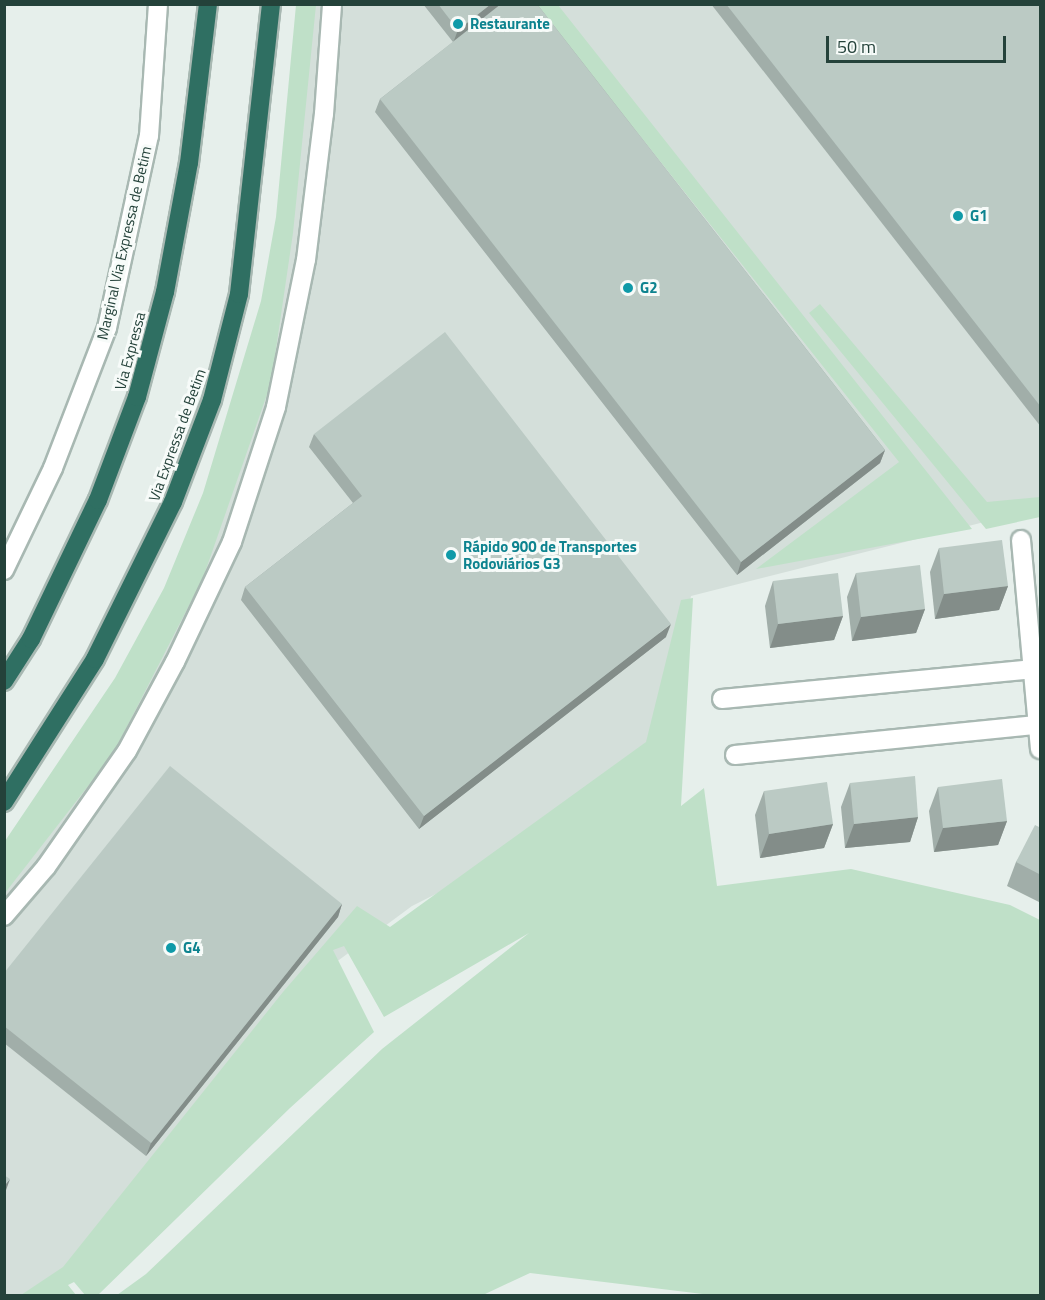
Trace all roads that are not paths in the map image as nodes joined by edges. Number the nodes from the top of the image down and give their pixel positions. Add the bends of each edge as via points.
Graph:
1 (158, 4) edge
2 (208, 4) edge
3 (271, 4) edge
4 (332, 4) edge
5 (1021, 540) dead end
6 (4, 570) edge
7 (1032, 669) junction
8 (4, 681) edge
9 (722, 699) dead end
10 (1037, 725) junction
11 (1041, 749) edge
12 (735, 755) dead end
13 (4, 802) edge
14 (4, 916) edge

1 - 6 street, Marginal Via Expressa de Betim via 149,136 107,328 53,468
2 - 8 highway, Via Expressa via 184,187 165,292 137,397 98,500 31,639
3 - 13 highway, Via Expressa de Betim via 239,294 212,400 173,502 95,658
4 - 14 street via 324,114 306,260 276,407 232,542 127,751 46,867
5 - 7 street
7 - 9 street
7 - 10 street
10 - 11 street
10 - 12 street

